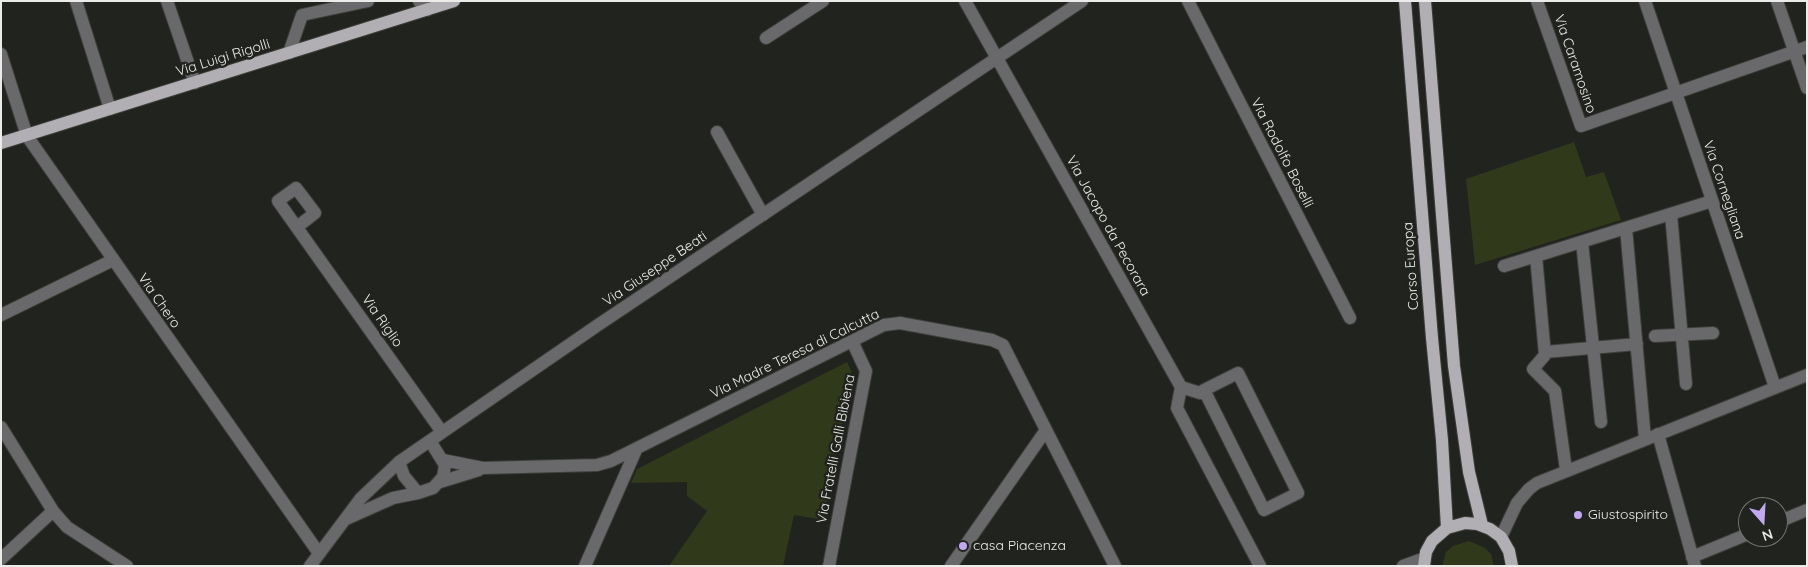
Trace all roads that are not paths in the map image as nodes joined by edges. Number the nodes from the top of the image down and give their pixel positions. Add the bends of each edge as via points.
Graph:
1 (76, 1) edge
2 (167, 1) edge
3 (368, 1) edge
4 (454, 1) edge
5 (822, 1) edge
6 (965, 1) edge
7 (1082, 1) edge
8 (1188, 1) edge
9 (1405, 1) edge
10 (1425, 1) edge
11 (1537, 1) edge
12 (1645, 1) edge
13 (1777, 1) edge
14 (423, 6) edge
15 (766, 38) dead end
16 (1800, 49) edge
17 (289, 53) junction
18 (1, 54) edge
19 (997, 58) junction
20 (195, 83) junction
21 (1807, 88) edge
22 (1676, 92) junction
23 (110, 109) junction
24 (716, 132) dead end
25 (28, 136) junction
26 (1, 143) edge
27 (1712, 201) junction
28 (1670, 214) junction
29 (763, 215) junction
30 (297, 227) dead end
31 (1626, 228) junction
32 (1582, 242) junction
33 (1536, 256) junction
34 (113, 260) junction
35 (1504, 266) dead end
36 (1, 315) edge
37 (1350, 318) dead end
38 (1713, 333) dead end
39 (1681, 334) junction
40 (1655, 336) dead end
41 (852, 341) junction
42 (1637, 344) junction
43 (1593, 348) junction
44 (1545, 352) junction
45 (1807, 375) edge
46 (1686, 384) dead end
47 (1181, 388) junction
48 (1775, 388) junction
49 (1204, 390) junction
50 (1601, 422) dead end
51 (1, 428) edge
52 (1046, 430) junction
53 (442, 432) junction
54 (1658, 434) junction
55 (1645, 439) junction
56 (430, 441) junction
57 (636, 450) junction
58 (443, 460) junction
59 (399, 462) junction
60 (483, 468) junction
61 (1566, 470) junction
62 (440, 482) junction
63 (418, 493) junction
64 (1807, 510) edge
65 (53, 511) junction
66 (1788, 518) edge
67 (344, 520) junction
68 (1482, 526) junction
69 (1447, 528) junction
70 (1501, 538) junction
71 (1738, 539) edge
72 (318, 552) junction
73 (1, 559) edge
74 (1694, 561) edge
75 (1424, 562) edge
76 (589, 564) edge
77 (127, 566) edge
78 (310, 566) edge
79 (829, 566) edge
80 (951, 566) edge
81 (1114, 566) edge
82 (1260, 566) edge
83 (1403, 566) edge
84 (1512, 566) edge

1 - 23 street
2 - 20 street
3 - 17 street via 302,15
4 - 14 main road, Via Luigi Rigolli
5 - 15 street
6 - 19 street, Via Jacopo da Pecorara
7 - 19 street
8 - 37 street, Via Rodolfo Boselli
9 - 69 main road, Corso Europa
10 - 68 main road via 1454,366 1469,472
11 - 22 street, Via Caramosino via 1581,126
12 - 22 street, Via Cornegliana
13 - 16 street
14 - 17 main road, Via Luigi Rigolli
16 - 21 street
16 - 22 street
17 - 20 main road, Via Luigi Rigolli
18 - 25 street, Via Chero
19 - 29 street, Via Giuseppe Beati
19 - 47 street, Via Jacopo da Pecorara
20 - 23 main road, Via Luigi Rigolli
22 - 27 street, Via Cornegliana
23 - 25 main road, Via Luigi Rigolli
24 - 29 street
25 - 26 main road, Via Luigi Rigolli
25 - 34 street, Via Chero
27 - 28 street
27 - 48 street, Via Cornegliana
28 - 31 street
28 - 39 street
29 - 53 street, Via Giuseppe Beati
30 - 53 street, Via Riglio
31 - 32 street
31 - 42 street
32 - 33 street
32 - 43 street
33 - 35 street
33 - 44 street
34 - 36 street
34 - 72 street, Via Chero
38 - 39 street
39 - 40 street
39 - 46 street
41 - 52 street, Via Madre Teresa di Calcutta via 884,325 900,323 996,341 1005,349
41 - 57 street, Via Madre Teresa di Calcutta
41 - 79 street, Via Fratelli Galli Bibiena via 866,370
42 - 43 street
42 - 55 street
43 - 44 street
43 - 50 street
44 - 61 street via 1533,369 1555,391
45 - 48 street
47 - 49 street via 1200,393
47 - 82 street via 1177,408
48 - 54 street
49 - 49 street via 1264,510 1298,493 1238,373
51 - 65 street
52 - 80 street
52 - 81 street, Via Madre Teresa di Calcutta
53 - 56 street, Via Giuseppe Beati
54 - 55 street
54 - 74 street
55 - 61 street
56 - 58 street
56 - 59 street, Via Giuseppe Beati
57 - 60 street, Via Madre Teresa di Calcutta via 597,465
57 - 76 street
58 - 60 street, Via Madre Teresa di Calcutta
58 - 62 street via 445,470
59 - 63 street via 404,476
59 - 67 street, Via Giuseppe Beati via 374,484
60 - 62 street, Via Madre Teresa di Calcutta
61 - 70 street via 1529,489 1509,518
62 - 63 street, Via Madre Teresa di Calcutta
63 - 67 street, Via Giuseppe Beati via 393,498
64 - 66 street
65 - 73 street
65 - 77 street via 67,527
67 - 72 street, Via Giuseppe Beati
68 - 69 main road via 1465,523
68 - 70 main road via 1490,528
69 - 75 main road via 1432,541
70 - 84 main road via 1509,551
71 - 74 street
72 - 78 street, Via Giuseppe Beati
75 - 83 street

